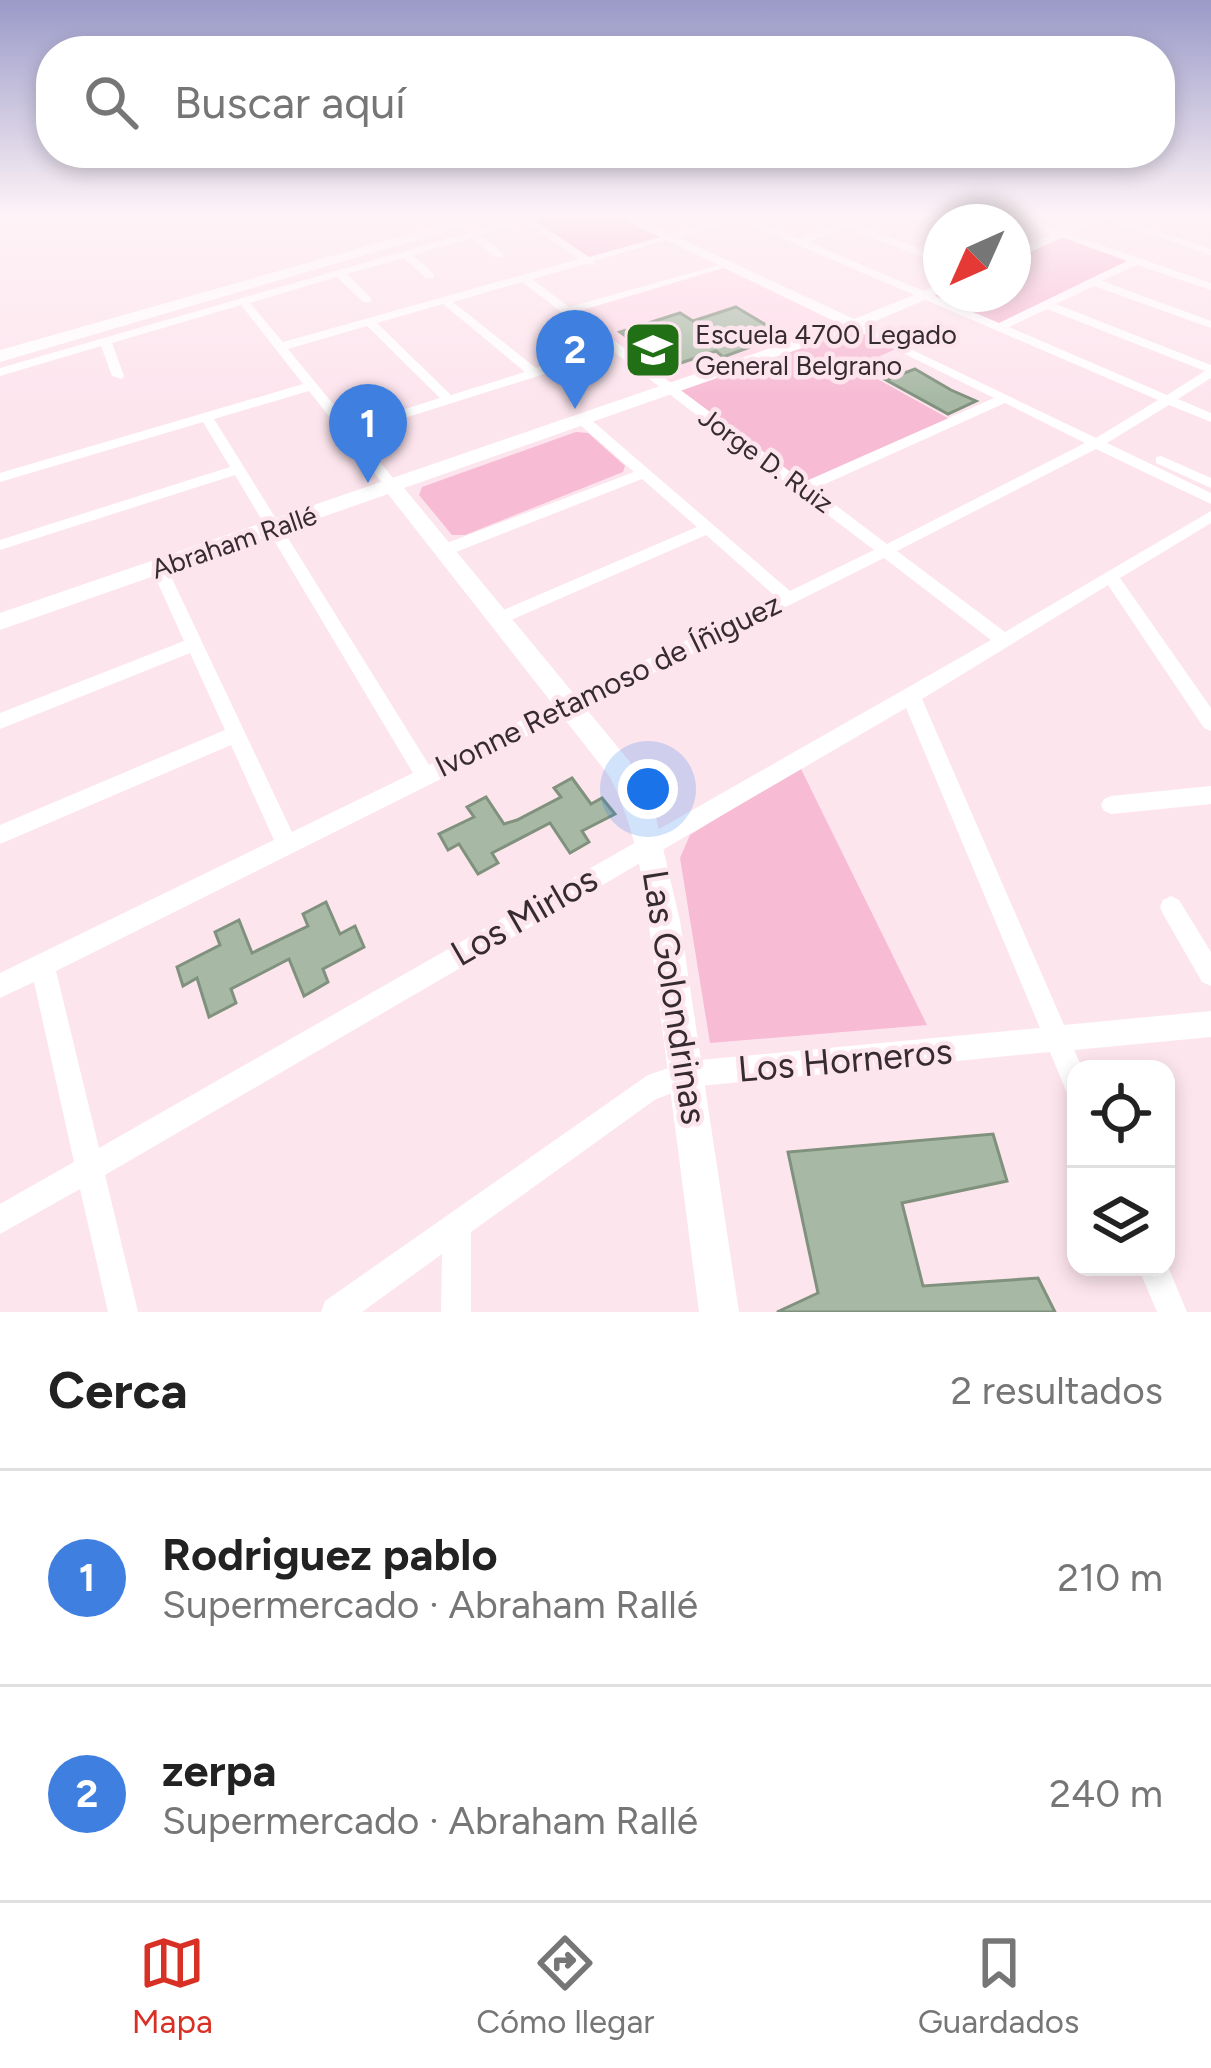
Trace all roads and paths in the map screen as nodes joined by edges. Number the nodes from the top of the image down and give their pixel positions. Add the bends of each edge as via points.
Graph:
1 (275, 275) edge
2 (336, 275) edge
3 (341, 275) edge
4 (543, 275) edge
5 (690, 275) edge
6 (750, 275) edge
7 (759, 275) edge
8 (875, 275) edge
9 (1108, 275) edge
10 (1177, 275) edge
11 (526, 280) junction
12 (1094, 282) junction
13 (1211, 287) edge
14 (922, 296) junction
15 (368, 299) dead end
16 (243, 301) junction
17 (447, 302) junction
18 (1048, 305) junction
19 (566, 311) junction
20 (370, 322) junction
21 (860, 323) junction
22 (1211, 325) edge
23 (998, 328) junction
24 (106, 341) junction
25 (280, 346) junction
26 (614, 348) junction
27 (0, 352) edge
28 (1211, 371) edge
29 (0, 372) edge
30 (533, 372) junction
31 (118, 376) dead end
32 (311, 386) junction
33 (671, 390) junction
34 (1006, 398) junction
35 (448, 399) junction
36 (1167, 400) junction
37 (206, 416) junction
38 (1211, 418) edge
39 (584, 421) junction
40 (349, 431) junction
41 (1103, 439) junction
42 (239, 469) junction
43 (644, 473) junction
44 (0, 478) edge
45 (1211, 484) edge
46 (393, 487) junction
47 (804, 488) junction
48 (1211, 499) edge
49 (1211, 516) edge
50 (277, 527) junction
51 (707, 530) junction
52 (0, 545) edge
53 (445, 550) junction
54 (887, 550) junction
55 (160, 568) junction
56 (1112, 578) junction
57 (788, 598) junction
58 (500, 618) junction
59 (0, 622) edge
60 (1005, 641) junction
61 (193, 645) junction
62 (911, 696) junction
63 (568, 707) junction
64 (0, 721) edge
65 (1211, 723) edge
66 (236, 734) junction
67 (424, 774) junction
68 (1211, 795) edge
69 (1111, 805) dead end
70 (0, 835) edge
71 (286, 842) junction
72 (652, 843) junction
73 (1171, 907) dead end
74 (43, 966) junction
75 (1211, 974) edge
76 (0, 986) edge
77 (1211, 1024) edge
78 (1058, 1042) junction
79 (1067, 1063) edge
80 (689, 1074) junction
81 (89, 1167) junction
82 (0, 1220) edge
83 (458, 1224) junction
84 (1157, 1276) edge
85 (123, 1312) edge
86 (335, 1312) edge
87 (455, 1312) edge
88 (719, 1312) edge
89 (1172, 1312) edge

1 - 27 main road
2 - 16 street
3 - 15 street
4 - 11 street
5 - 19 street
6 - 21 street
7 - 21 street
8 - 14 street
9 - 12 street
10 - 13 street
11 - 17 street
11 - 19 street, Jorge D. Ruiz
12 - 18 street
12 - 22 street
14 - 21 street, Abraham Rallé
14 - 23 street
16 - 24 street
16 - 25 street
17 - 20 street
17 - 30 street
18 - 23 street
18 - 28 street
19 - 26 street, Jorge D. Ruiz
20 - 25 street
20 - 35 street
21 - 33 street, Abraham Rallé
21 - 34 street
21 - 41 street
23 - 36 street
24 - 29 street
24 - 31 street
25 - 32 street
26 - 30 street
26 - 33 street, Jorge D. Ruiz
28 - 36 street, Ivonne Retamoso de Íñiguez
30 - 35 street
32 - 37 street
32 - 40 street
33 - 39 street, Abraham Rallé
33 - 47 street, Jorge D. Ruiz
34 - 41 street
34 - 47 street
35 - 40 street
36 - 38 street
36 - 41 street, Ivonne Retamoso de Íñiguez
37 - 42 street
37 - 44 street
39 - 43 street
39 - 46 street, Abraham Rallé
40 - 46 street
41 - 45 street
41 - 48 street
41 - 54 street, Ivonne Retamoso de Íñiguez
42 - 50 street
42 - 52 street
43 - 51 street
43 - 53 street
46 - 50 street, Abraham Rallé
46 - 53 street, Las Golondrinas
47 - 54 street, Jorge D. Ruiz
49 - 56 street, Los Mirlos
50 - 55 street, Abraham Rallé
50 - 67 street
51 - 57 street
51 - 58 street
53 - 58 street, Las Golondrinas
54 - 57 street, Ivonne Retamoso de Íñiguez
54 - 60 street, Jorge D. Ruiz
55 - 59 street, Abraham Rallé
55 - 61 street
56 - 60 street, Los Mirlos
56 - 65 street
57 - 63 street, Ivonne Retamoso de Íñiguez
58 - 63 street, Las Golondrinas
60 - 62 street, Los Mirlos
61 - 64 street
61 - 66 street
62 - 72 street, Los Mirlos
62 - 78 street
63 - 67 street, Ivonne Retamoso de Íñiguez
63 - 72 street, Las Golondrinas via 620,770
66 - 70 street
66 - 71 street
67 - 71 street, Ivonne Retamoso de Íñiguez
68 - 69 street
71 - 74 street, Ivonne Retamoso de Íñiguez
72 - 80 street, Las Golondrinas
72 - 81 street, Los Mirlos
73 - 75 street
74 - 76 street, Ivonne Retamoso de Íñiguez
74 - 81 street
77 - 78 street, Los Horneros
78 - 79 street
78 - 80 street, Los Horneros
80 - 83 street, Los Horneros via 647,1088
80 - 88 street, Las Golondrinas
81 - 82 street, Los Mirlos
81 - 85 street
83 - 86 street, Los Horneros
83 - 87 street
84 - 89 street

